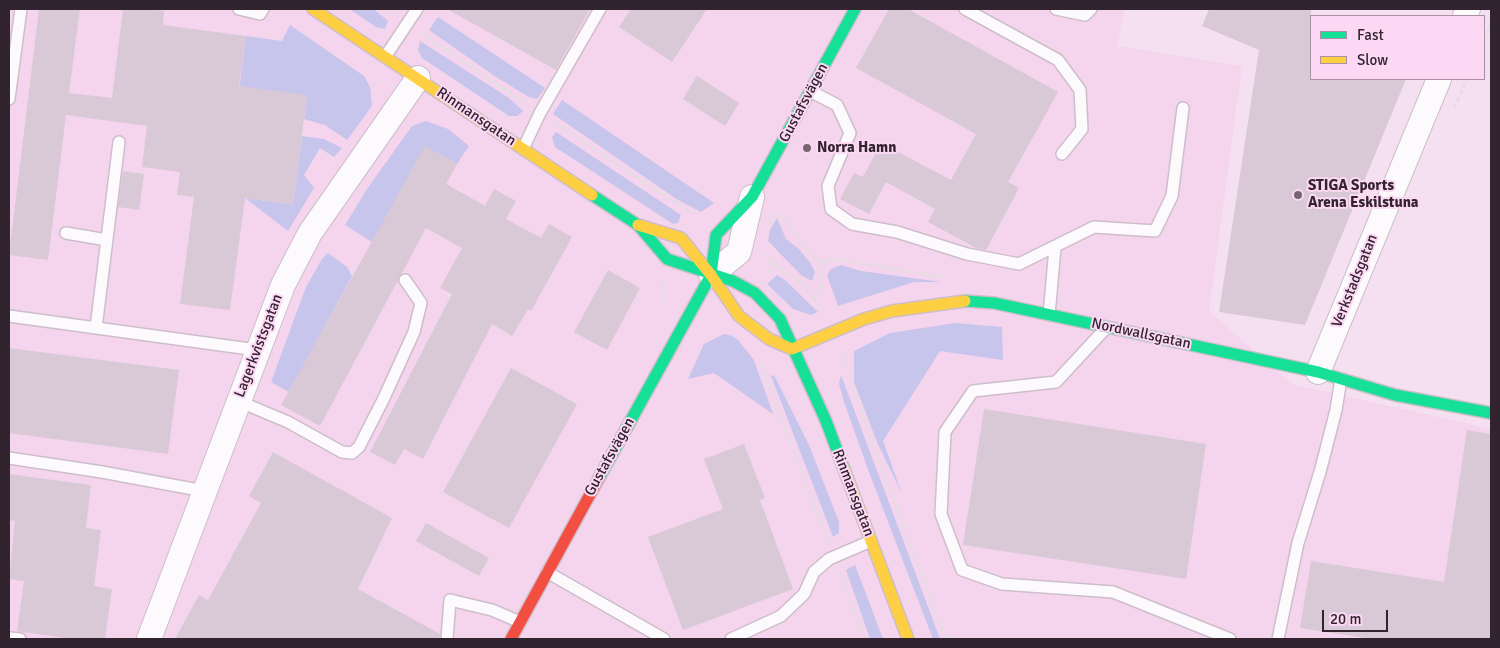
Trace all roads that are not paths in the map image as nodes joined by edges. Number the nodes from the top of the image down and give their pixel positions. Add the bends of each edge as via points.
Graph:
1 (21, 9) edge
2 (239, 9) edge
3 (263, 9) edge
4 (313, 9) edge
5 (417, 9) edge
6 (600, 9) edge
7 (855, 9) edge
8 (965, 9) edge
9 (1056, 9) edge
10 (1091, 9) edge
11 (385, 56) junction
12 (418, 78) junction
13 (1439, 80) edge
14 (810, 91) junction
15 (9, 99) edge
16 (1182, 108) dead end
17 (119, 142) dead end
18 (523, 149) junction
19 (1062, 154) dead end
20 (752, 197) joint
21 (638, 225) junction
22 (66, 233) dead end
23 (106, 240) junction
24 (1055, 248) junction
25 (711, 275) junction
26 (406, 280) dead end
27 (1049, 315) junction
28 (9, 316) edge
29 (1107, 327) junction
30 (96, 328) junction
31 (792, 349) junction
32 (257, 350) junction
33 (1318, 372) junction
34 (1341, 379) junction
35 (238, 401) junction
36 (1491, 413) edge
37 (9, 458) edge
38 (204, 491) junction
39 (871, 541) junction
40 (547, 572) junction
41 (520, 622) junction
42 (9, 638) edge
43 (20, 639) edge
44 (149, 639) edge
45 (447, 639) edge
46 (511, 639) edge
47 (664, 639) edge
48 (731, 639) edge
49 (908, 639) edge
50 (1230, 639) edge
51 (1278, 639) edge

1 - 15 lane
2 - 3 lane via 260,14
4 - 11 street, Rinmansgatan
5 - 11 lane
6 - 18 lane
7 - 14 street, Gustafsvägen
8 - 19 lane via 1058,60 1080,90 1082,129
9 - 10 lane via 1085,15
11 - 12 street, Rinmansgatan
12 - 18 street, Rinmansgatan
12 - 32 street, Lagerkvistsgatan via 310,234 283,285
13 - 33 street, Verkstadsgatan
14 - 20 street, Gustafsvägen
14 - 24 lane via 837,104 850,132 828,186 831,208 852,224 897,232 967,254 1019,264
16 - 24 lane via 1172,196 1155,231 1094,227
17 - 23 lane
18 - 21 street, Rinmansgatan
20 - 25 street, Gustafsvägen via 739,252
21 - 25 street, Rinmansgatan via 667,259
21 - 25 street, Rinmansgatan via 681,238
22 - 23 lane
23 - 30 lane
24 - 27 lane
25 - 31 street, Rinmansgatan via 739,316 769,339
25 - 31 street, Rinmansgatan via 734,281 756,293 780,319
25 - 40 street, Gustafsvägen
26 - 35 lane via 421,303 414,332 379,408 359,447 352,453 342,452 288,422
27 - 29 street, Nordwallsgatan
27 - 31 street, Nordwallsgatan via 994,303 966,302 892,310
28 - 30 lane
29 - 33 street, Nordwallsgatan
29 - 50 lane via 1056,382 973,391 944,432 941,514 962,570 1002,584 1113,592
30 - 32 lane
31 - 39 street, Rinmansgatan via 826,421
32 - 35 street, Lagerkvistsgatan
33 - 34 street, Nordwallsgatan
34 - 36 street, Nordwallsgatan via 1395,395
34 - 51 lane via 1322,463 1298,543
35 - 38 street, Lagerkvistsgatan
37 - 38 lane
38 - 44 street, Lagerkvistsgatan
39 - 48 lane via 833,557 814,572 804,594 781,616
39 - 49 street, Rinmansgatan
40 - 41 street, Gustafsvägen
40 - 47 lane
41 - 45 lane via 492,610 450,600
41 - 46 street, Gustafsvägen
42 - 43 lane

